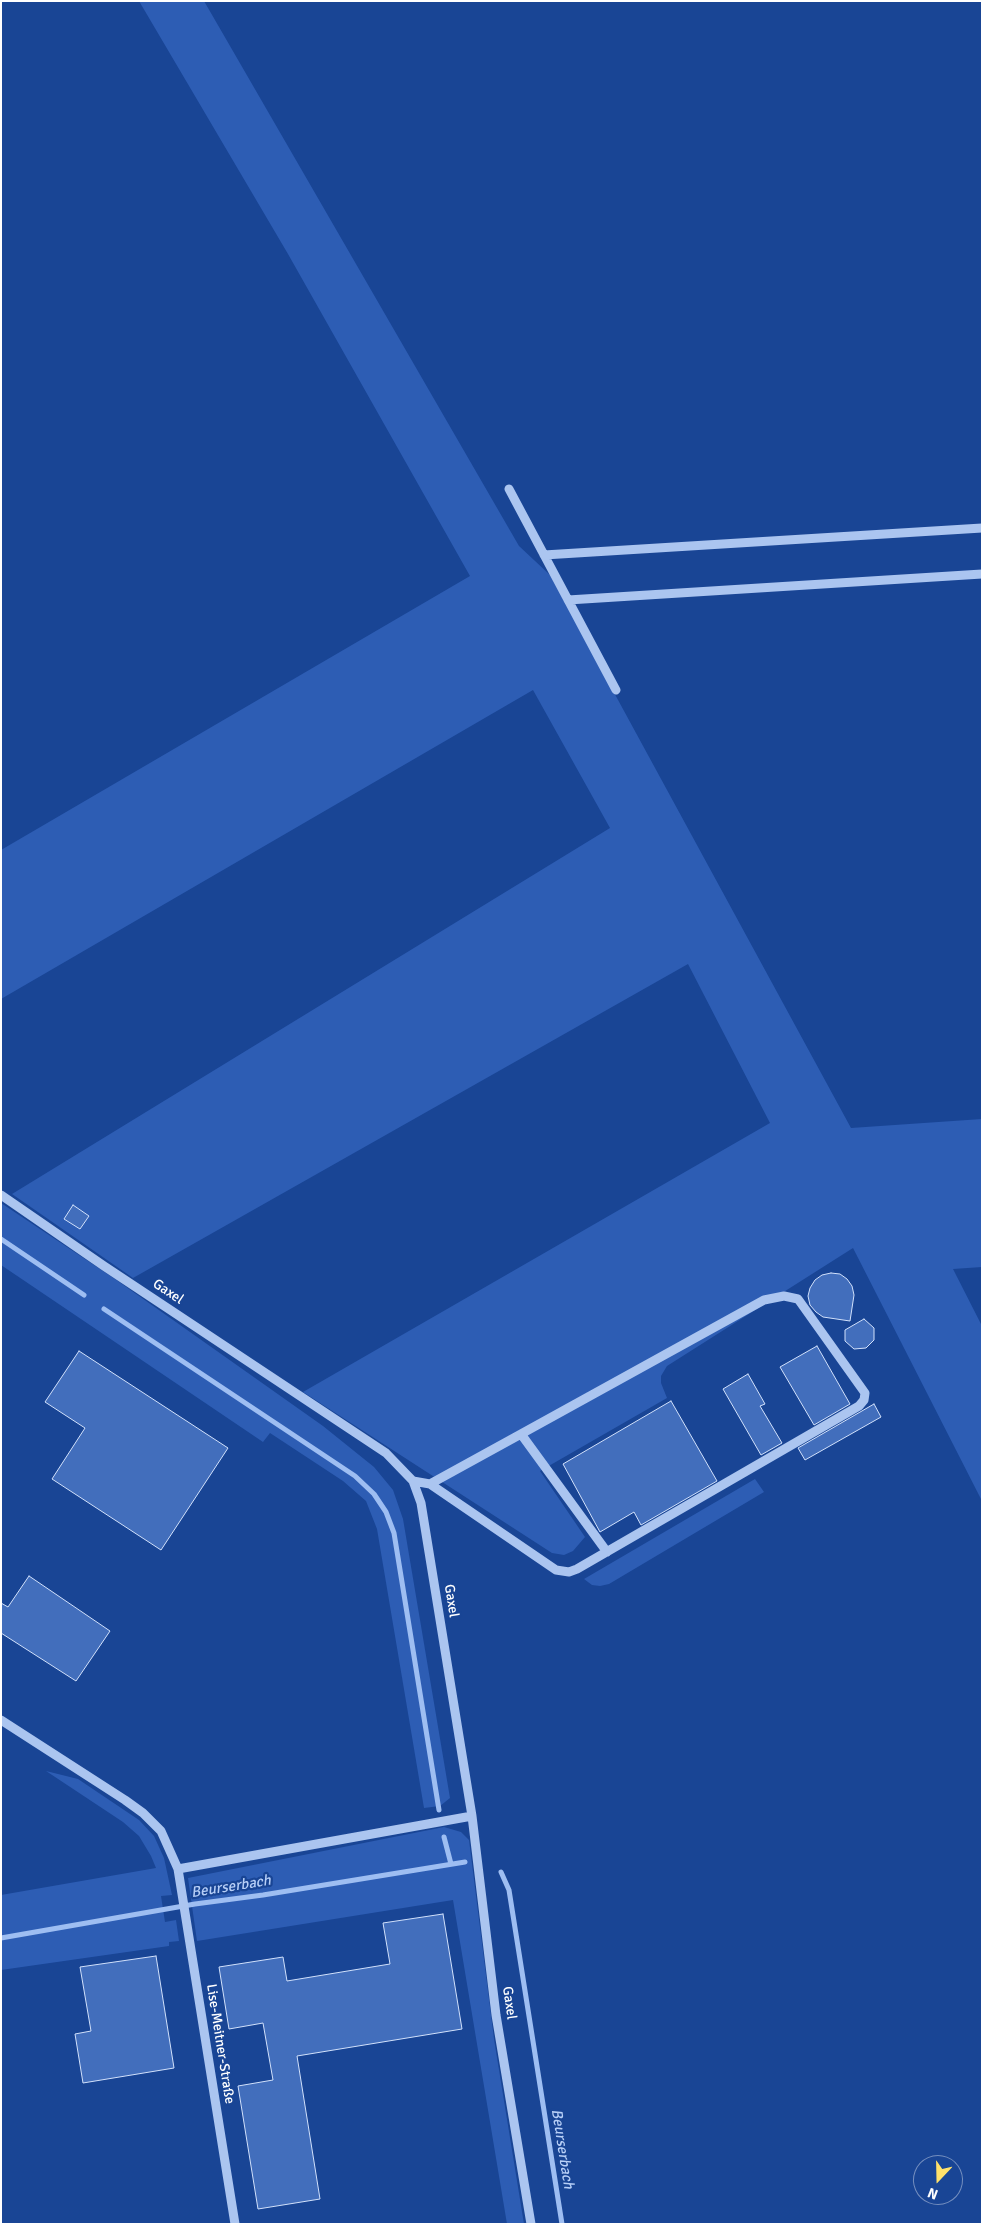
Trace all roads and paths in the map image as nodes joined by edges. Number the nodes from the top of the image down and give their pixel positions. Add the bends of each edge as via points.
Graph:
1 (509, 489) dead end
2 (982, 528) edge
3 (544, 555) junction
4 (982, 574) edge
5 (568, 600) junction
6 (616, 690) dead end
7 (1, 1195) edge
8 (521, 1434) junction
9 (413, 1481) junction
10 (430, 1484) junction
11 (607, 1552) junction
12 (1, 1720) edge
13 (472, 1816) junction
14 (178, 1870) junction
15 (235, 2224) edge
16 (531, 2224) edge

1 - 3 street
2 - 3 street
3 - 5 street
4 - 5 street
5 - 6 street
7 - 9 street, Gaxel via 386,1453
8 - 10 street
8 - 11 street
8 - 11 street via 764,1300 784,1296 798,1299 865,1393 864,1400 859,1406
9 - 10 street
9 - 13 street, Gaxel via 420,1502
10 - 11 street via 556,1570 577,1570
12 - 14 street, Lise-Meitner-Straße via 143,1814 161,1831
13 - 14 street
13 - 16 street, Gaxel via 496,2014
14 - 15 street, Lise-Meitner-Straße

